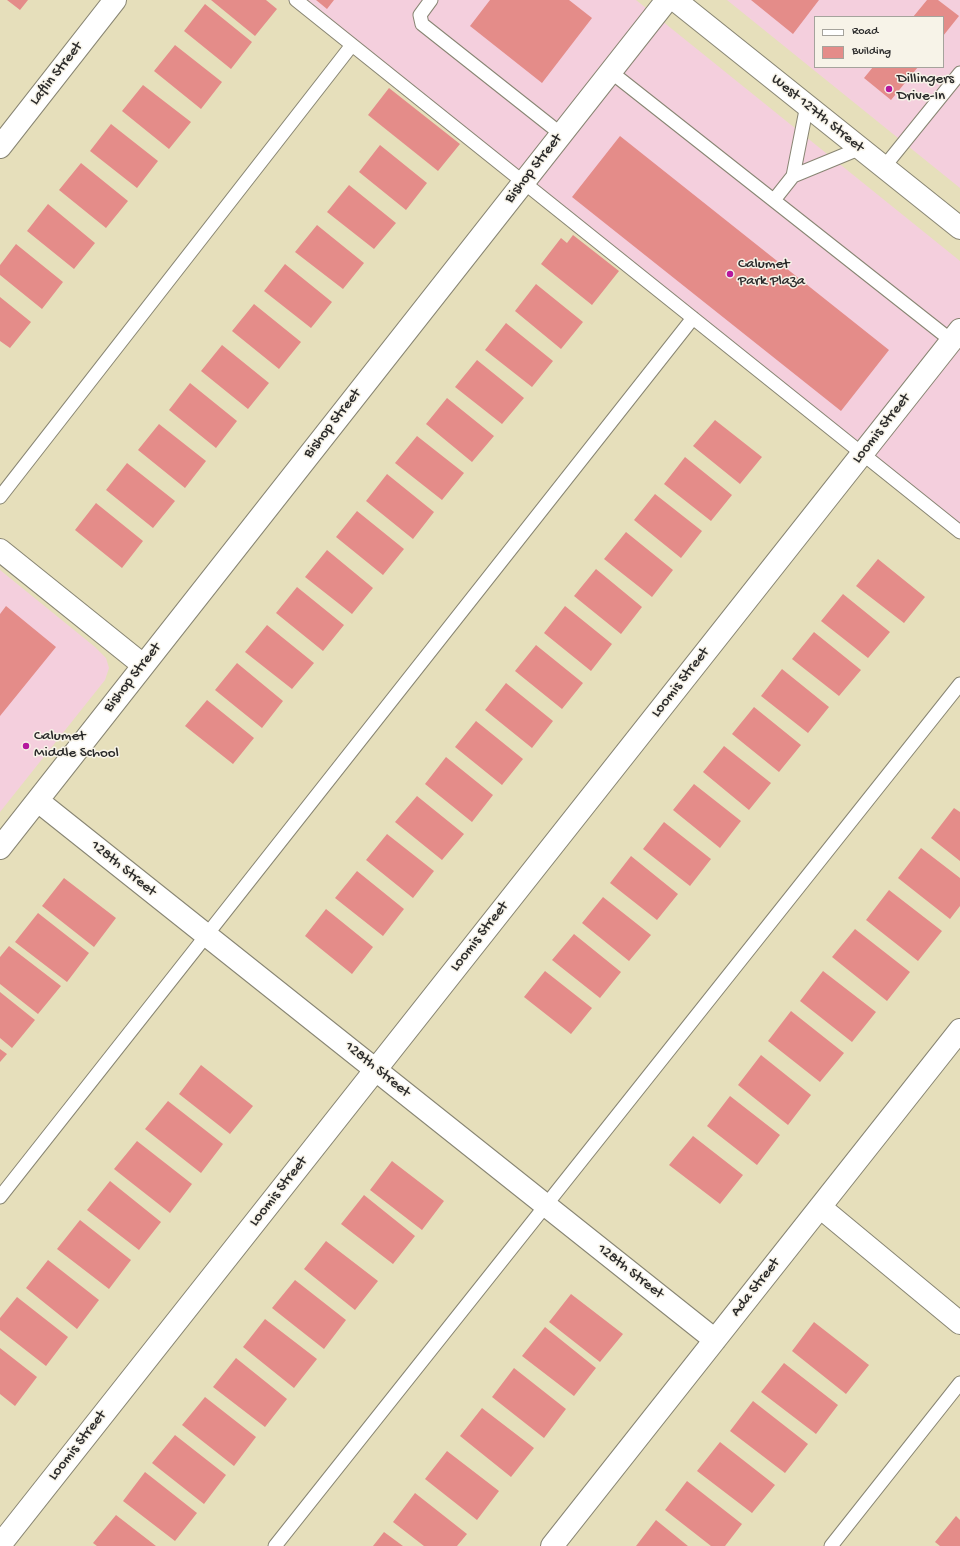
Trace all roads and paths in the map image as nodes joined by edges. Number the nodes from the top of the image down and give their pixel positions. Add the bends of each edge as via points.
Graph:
1 (115, 0) edge
2 (296, 0) edge
3 (431, 0) edge
4 (667, 0) edge
5 (675, 0) edge
6 (352, 45) junction
7 (611, 72) junction
8 (960, 73) edge
9 (807, 106) junction
10 (561, 134) junction
11 (0, 147) edge
12 (861, 148) junction
13 (884, 167) junction
14 (793, 176) junction
15 (524, 182) junction
16 (774, 200) junction
17 (960, 228) edge
18 (693, 318) junction
19 (956, 335) edge
20 (862, 453) junction
21 (0, 497) edge
22 (960, 532) edge
23 (0, 550) edge
24 (143, 665) junction
25 (960, 684) edge
26 (38, 801) junction
27 (0, 848) edge
28 (206, 935) junction
29 (960, 1030) edge
30 (376, 1070) junction
31 (0, 1197) edge
32 (546, 1205) junction
33 (820, 1207) junction
34 (960, 1323) edge
35 (715, 1340) junction
36 (960, 1383) edge
37 (0, 1545) edge
38 (275, 1546) edge
39 (552, 1546) edge
40 (831, 1546) edge

1 - 11 street, Laflin Street
2 - 6 lane
3 - 10 lane via 420,15 422,24
4 - 7 street, Bishop Street
5 - 9 street, West 127th Street
6 - 15 lane
6 - 21 lane
7 - 10 street, Bishop Street
7 - 16 lane
8 - 13 lane
9 - 12 street, West 127th Street
9 - 14 lane
10 - 15 street, Bishop Street
12 - 13 street, West 127th Street
12 - 14 lane
13 - 17 street, West 127th Street
14 - 16 lane
15 - 18 lane
15 - 24 street, Bishop Street
16 - 19 lane
18 - 20 lane
18 - 28 lane
19 - 20 street, Loomis Street
20 - 22 lane
20 - 30 street, Loomis Street
23 - 24 street
24 - 26 street, Bishop Street
25 - 32 lane
26 - 27 street, Bishop Street
26 - 28 street, 128th Street
28 - 30 street, 128th Street
28 - 31 lane
29 - 33 street, Ada Street
30 - 32 street, 128th Street
30 - 37 street, Loomis Street
32 - 35 street, 128th Street
32 - 38 lane
33 - 34 street
33 - 35 street, Ada Street
35 - 39 street, Ada Street
36 - 40 lane

